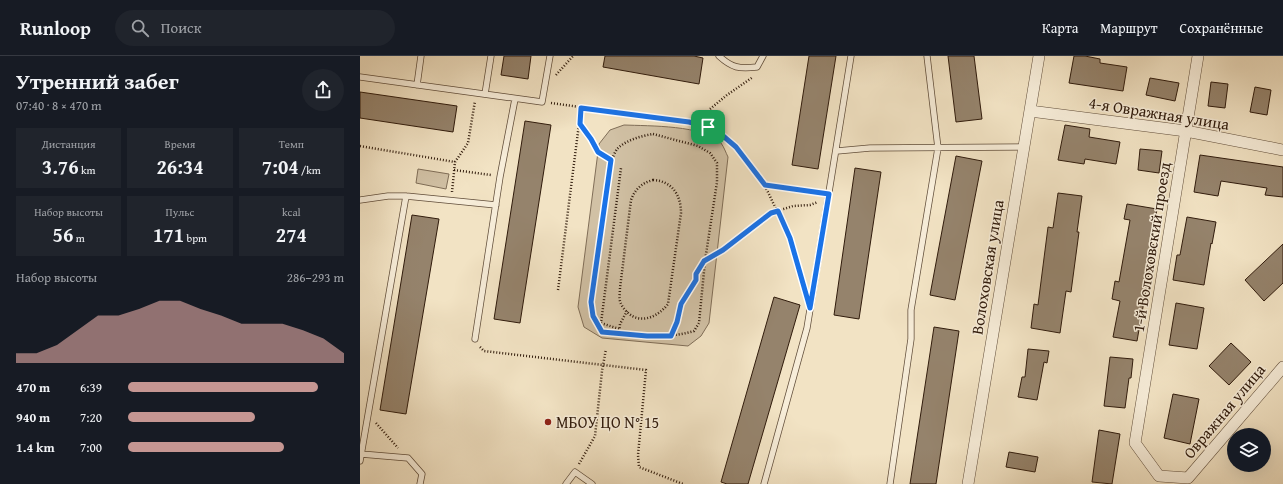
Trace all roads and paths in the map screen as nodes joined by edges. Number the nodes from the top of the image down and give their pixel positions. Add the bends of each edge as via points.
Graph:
1 (421, 56) edge
2 (491, 56) edge
3 (550, 56) edge
4 (573, 56) edge
5 (719, 56) edge
6 (763, 56) edge
7 (851, 56) edge
8 (927, 56) edge
9 (1039, 56) edge
10 (1198, 56) edge
11 (755, 76) dead end
12 (360, 77) edge
13 (416, 85) junction
14 (545, 86) junction
15 (476, 93) junction
16 (484, 94) junction
17 (515, 99) junction
18 (542, 102) junction
19 (581, 108) junction
20 (710, 110) dead end
21 (1030, 111) junction
22 (580, 124) junction
23 (1186, 131) junction
24 (360, 146) edge
25 (1024, 147) junction
26 (938, 148) junction
27 (1283, 150) edge
28 (836, 151) junction
29 (611, 160) junction
30 (455, 162) junction
31 (621, 168) dead end
32 (454, 170) junction
33 (500, 177) junction
34 (765, 185) junction
35 (406, 196) junction
36 (829, 197) junction
37 (360, 200) edge
38 (451, 200) junction
39 (496, 205) junction
40 (778, 211) junction
41 (704, 261) junction
42 (805, 287) dead end
43 (558, 290) dead end
44 (627, 312) junction
45 (619, 329) junction
46 (619, 334) junction
47 (671, 336) junction
48 (475, 339) joint
49 (606, 349) dead end
50 (604, 365) junction
51 (1283, 367) edge
52 (368, 414) junction
53 (1135, 443) joint
54 (361, 454) junction
55 (408, 458) junction
56 (360, 461) edge
57 (575, 472) junction
58 (420, 484) edge
59 (566, 484) edge
60 (592, 484) edge
61 (683, 484) edge
62 (764, 484) edge
63 (890, 484) edge
64 (968, 484) edge

1 - 13 lane
2 - 16 lane
3 - 14 lane
4 - 14 path
5 - 6 lane via 729,65 742,69 757,67
7 - 28 lane
8 - 26 lane
9 - 21 street, Волоховская улица
10 - 23 street, 1-й Волоховский проезд
11 - 20 path
12 - 13 lane
13 - 15 lane
14 - 18 lane
15 - 16 lane
15 - 30 path via 468,143
16 - 17 lane
17 - 18 lane
17 - 33 lane
18 - 19 path
19 - 22 path
19 - 34 path via 689,122 715,129 736,147
21 - 23 street, 4-я Овражная улица
21 - 25 street, Волоховская улица
22 - 29 path via 598,152
22 - 43 path
23 - 27 street, 4-я Овражная улица
23 - 53 street, 1-й Волоховский проезд
24 - 30 path
25 - 26 lane
25 - 64 street, Волоховская улица
26 - 28 lane
26 - 63 lane via 911,310 911,339
28 - 36 lane
29 - 41 path via 617,149 626,143 653,134 686,142 710,153 717,163 717,182
29 - 46 path via 591,302 593,316 602,332
30 - 32 path
31 - 45 path via 601,324
32 - 33 path
32 - 38 path
33 - 39 lane
34 - 36 path
34 - 40 path
35 - 37 lane
35 - 38 lane
35 - 52 lane
36 - 40 path via 810,205 793,206
36 - 62 lane via 807,328
38 - 39 lane
39 - 48 lane
40 - 41 path via 771,213 723,250
40 - 42 path via 790,238
41 - 47 path via 681,304
41 - 47 path via 699,323 694,331
44 - 44 path via 620,301 620,288 631,200 634,192 645,182 660,181 674,189 681,203 668,304 655,316 640,318
44 - 45 path
45 - 46 path
46 - 47 path
48 - 50 path via 484,351
49 - 50 path
50 - 57 path via 594,436
50 - 61 path via 646,370 639,467
51 - 53 street, Овражная улица via 1188,478 1159,476
52 - 54 lane
52 - 55 path
54 - 55 lane
54 - 56 lane
55 - 58 lane via 422,474
57 - 59 lane
57 - 60 lane

